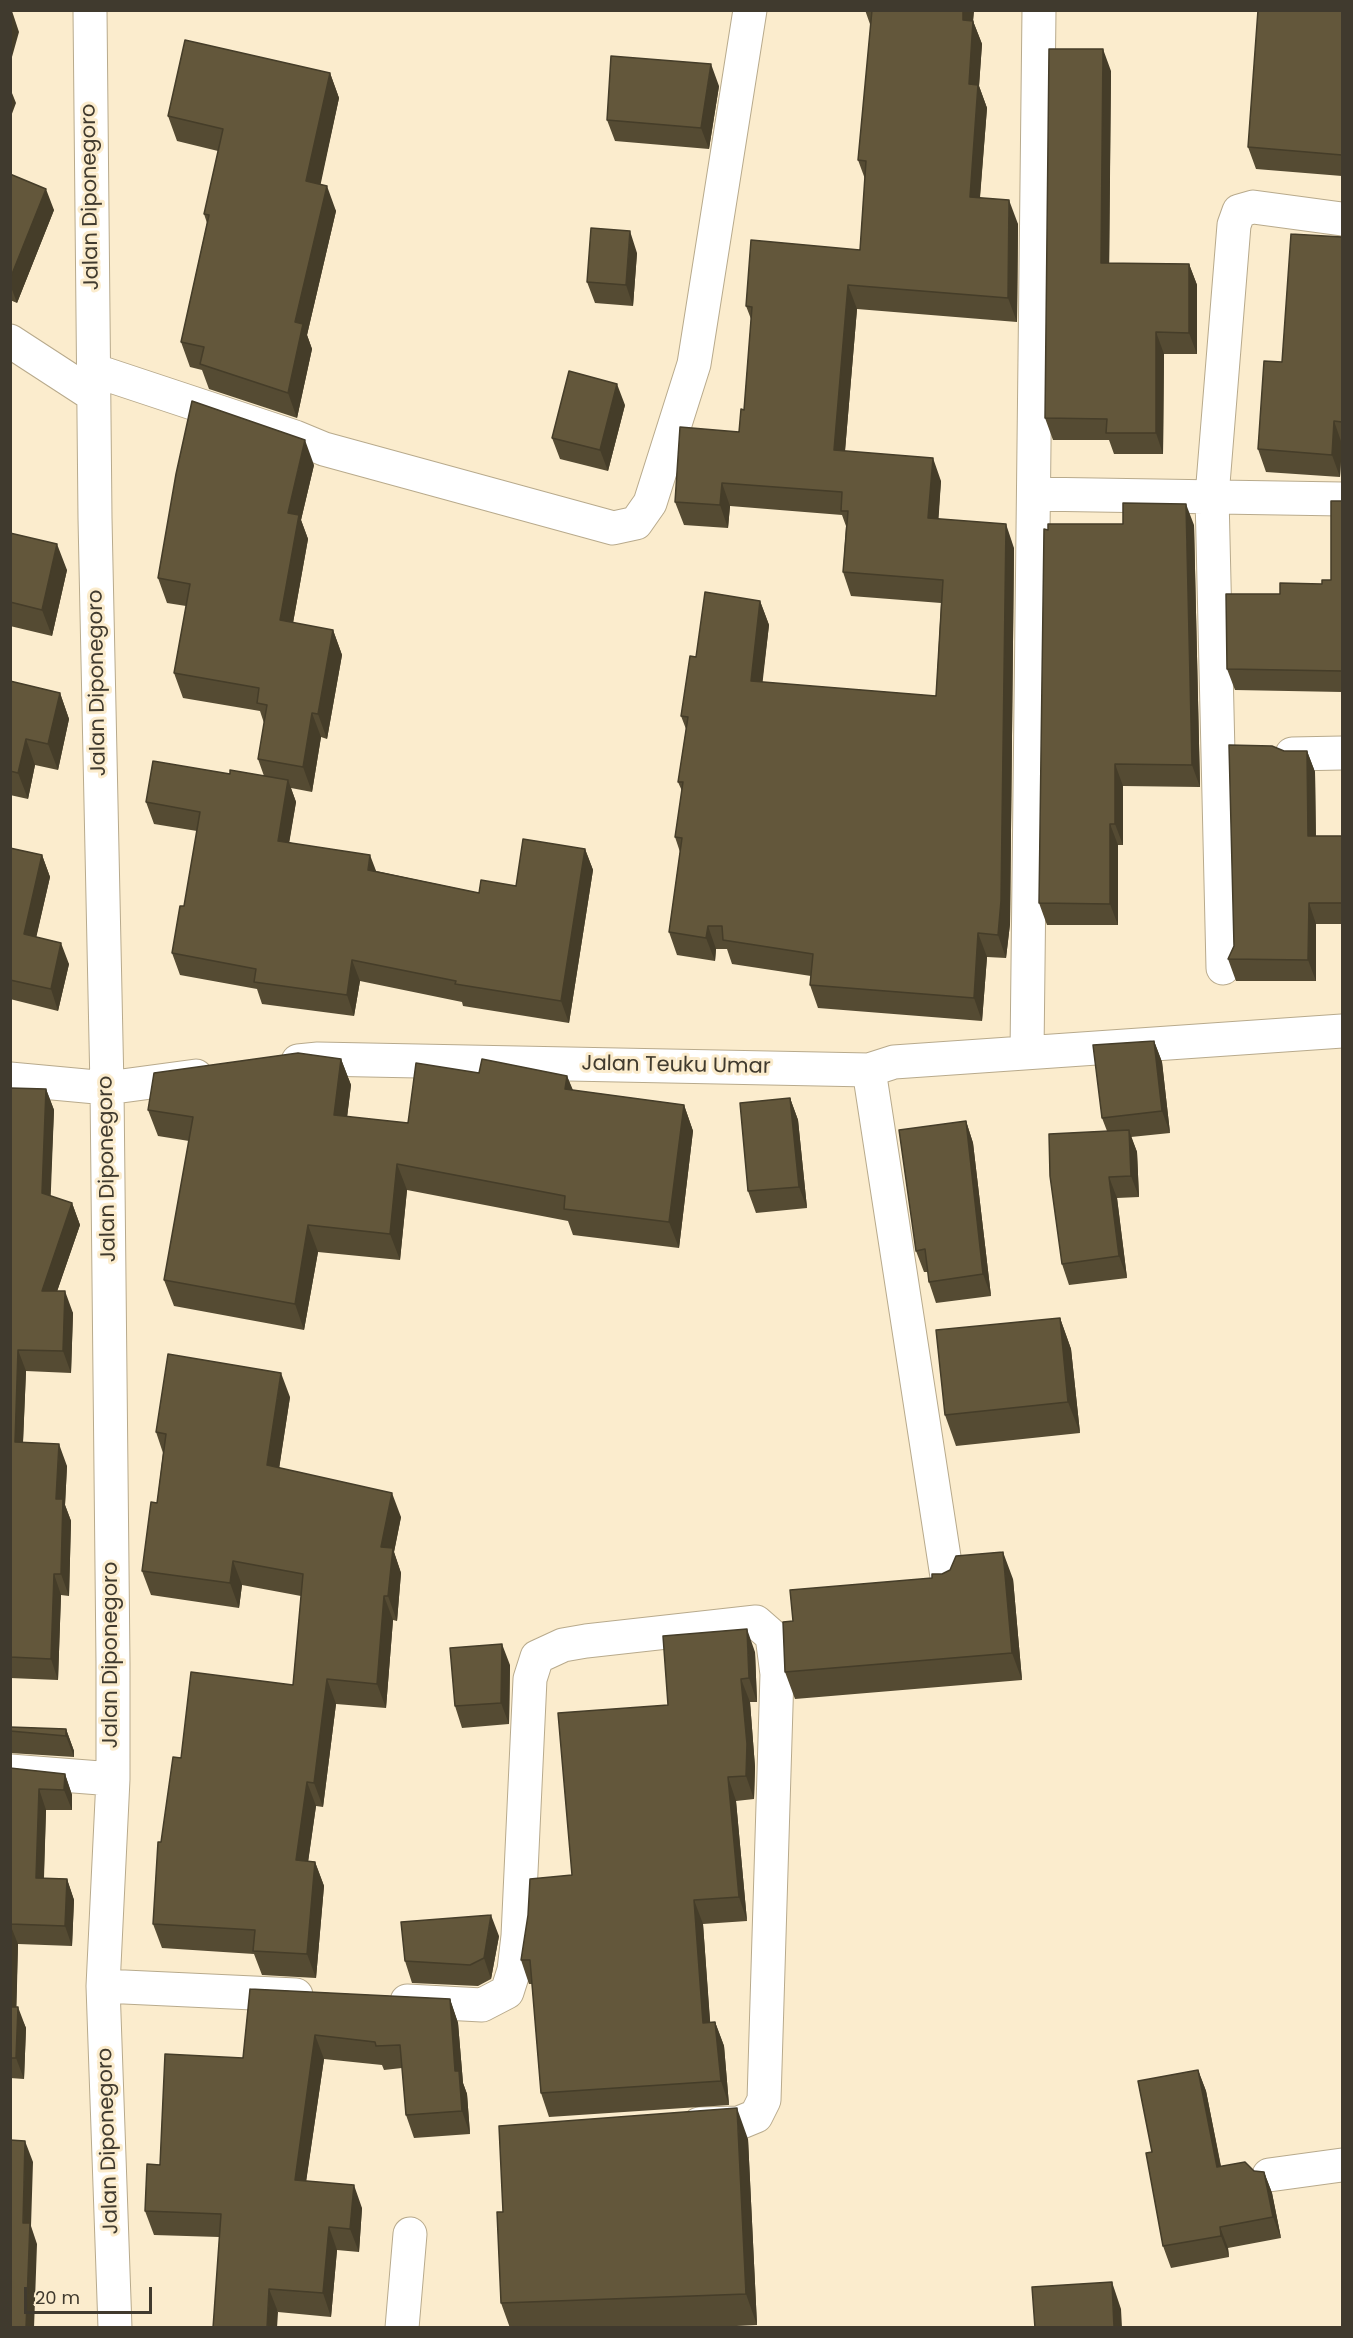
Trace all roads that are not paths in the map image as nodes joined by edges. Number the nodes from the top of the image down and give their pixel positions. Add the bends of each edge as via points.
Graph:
1 (90, 10) edge
2 (750, 10) edge
3 (1039, 10) edge
4 (1342, 219) edge
5 (10, 341) edge
6 (93, 382) junction
7 (1034, 494) junction
8 (1212, 495) junction
9 (1342, 499) edge
10 (1342, 753) edge
11 (1292, 754) edge
12 (1224, 968) dead end
13 (1342, 1031) edge
14 (1027, 1052) junction
15 (271, 1065) edge
16 (869, 1070) junction
17 (224, 1072) edge
18 (10, 1079) edge
19 (107, 1088) junction
20 (948, 1583) edge
21 (10, 1771) edge
22 (113, 1779) junction
23 (103, 1986) junction
24 (328, 1997) edge
25 (375, 1999) edge
26 (663, 2127) edge
27 (1342, 2165) edge
28 (1269, 2175) dead end
29 (410, 2234) dead end
30 (116, 2328) edge
31 (402, 2328) edge

1 - 6 street, Jalan Diponegoro
2 - 6 street via 694,364 650,503 636,523 613,528
3 - 7 street
4 - 8 street via 1253,207 1239,211 1234,225
5 - 6 street
6 - 19 street, Jalan Diponegoro
7 - 8 street
7 - 14 street
8 - 9 street
8 - 12 street
10 - 11 street
13 - 14 street, Jalan Teuku Umar
14 - 16 street, Jalan Teuku Umar via 894,1062
15 - 16 street, Jalan Teuku Umar via 318,1059
16 - 20 street
17 - 19 street
18 - 19 street
19 - 22 street, Jalan Diponegoro
21 - 22 street
22 - 23 street, Jalan Diponegoro
23 - 24 street
23 - 30 street, Jalan Diponegoro
25 - 26 street via 482,2005 507,1992 518,1936 530,1679 537,1657 563,1645 756,1622 772,1636 777,1674 764,2100 756,2116 739,2123
27 - 28 street
29 - 31 street

